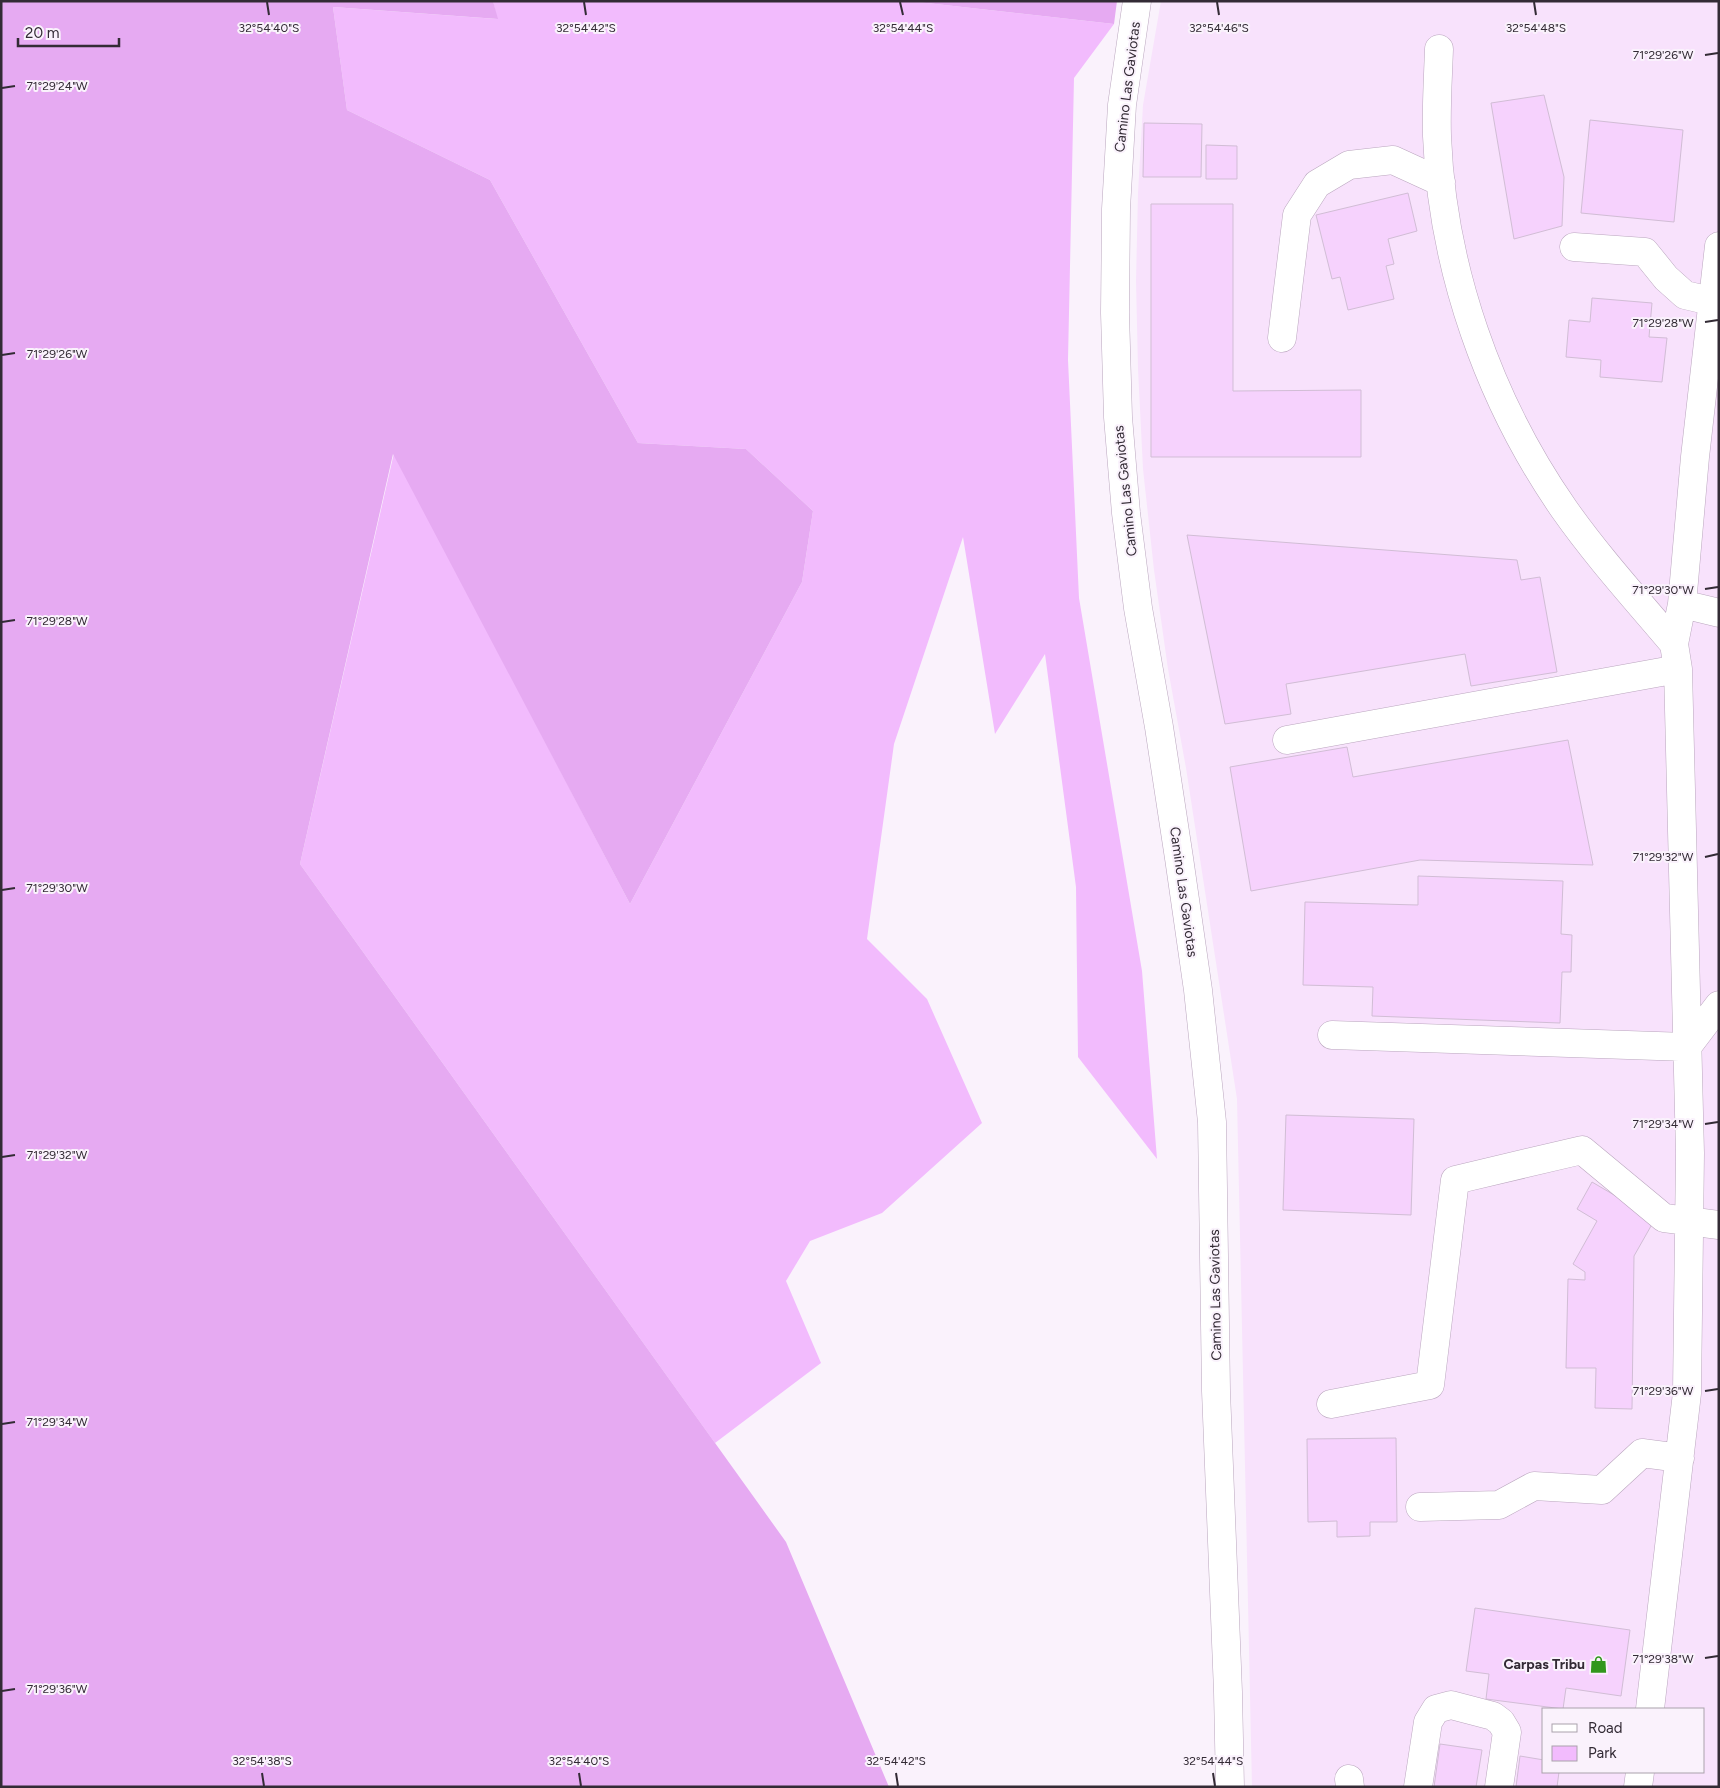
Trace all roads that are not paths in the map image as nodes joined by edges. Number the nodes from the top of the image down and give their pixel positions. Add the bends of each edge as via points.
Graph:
1 (1137, 1) edge
2 (1439, 49) dead end
3 (1441, 182) junction
4 (1719, 246) edge
5 (1574, 247) dead end
6 (1716, 303) edge
7 (1282, 338) dead end
8 (1682, 604) junction
9 (1719, 613) edge
10 (1676, 656) junction
11 (1287, 740) dead end
12 (1719, 1005) edge
13 (1332, 1036) dead end
14 (1687, 1047) junction
15 (1690, 1222) junction
16 (1719, 1225) edge
17 (1331, 1404) dead end
18 (1680, 1458) junction
19 (1420, 1507) dead end
20 (1650, 1708) edge
21 (1640, 1773) edge
22 (1230, 1787) edge
23 (1418, 1787) edge
24 (1499, 1787) edge
25 (1638, 1787) edge

1 - 22 street, Camino Las Gaviotas via 1122,105 1116,209 1118,417 1138,608 1180,858 1212,1122 1216,1392
2 - 3 street via 1437,138
3 - 7 street via 1393,160 1349,165 1317,184 1297,215
3 - 10 street via 1450,240 1464,297 1482,353 1505,408 1532,460 1564,509
4 - 6 street
5 - 6 street via 1645,252 1685,296
6 - 8 street via 1695,457
8 - 9 street
8 - 10 street
10 - 11 street
10 - 14 street
12 - 14 street
13 - 14 street
14 - 15 street
15 - 16 street
15 - 17 street via 1664,1218 1582,1150 1455,1180 1430,1385
15 - 18 street via 1687,1393
18 - 19 street via 1642,1453 1602,1490 1534,1486 1499,1505
18 - 20 street
21 - 25 street
23 - 24 street via 1428,1722 1436,1709 1452,1706 1492,1716 1507,1732

